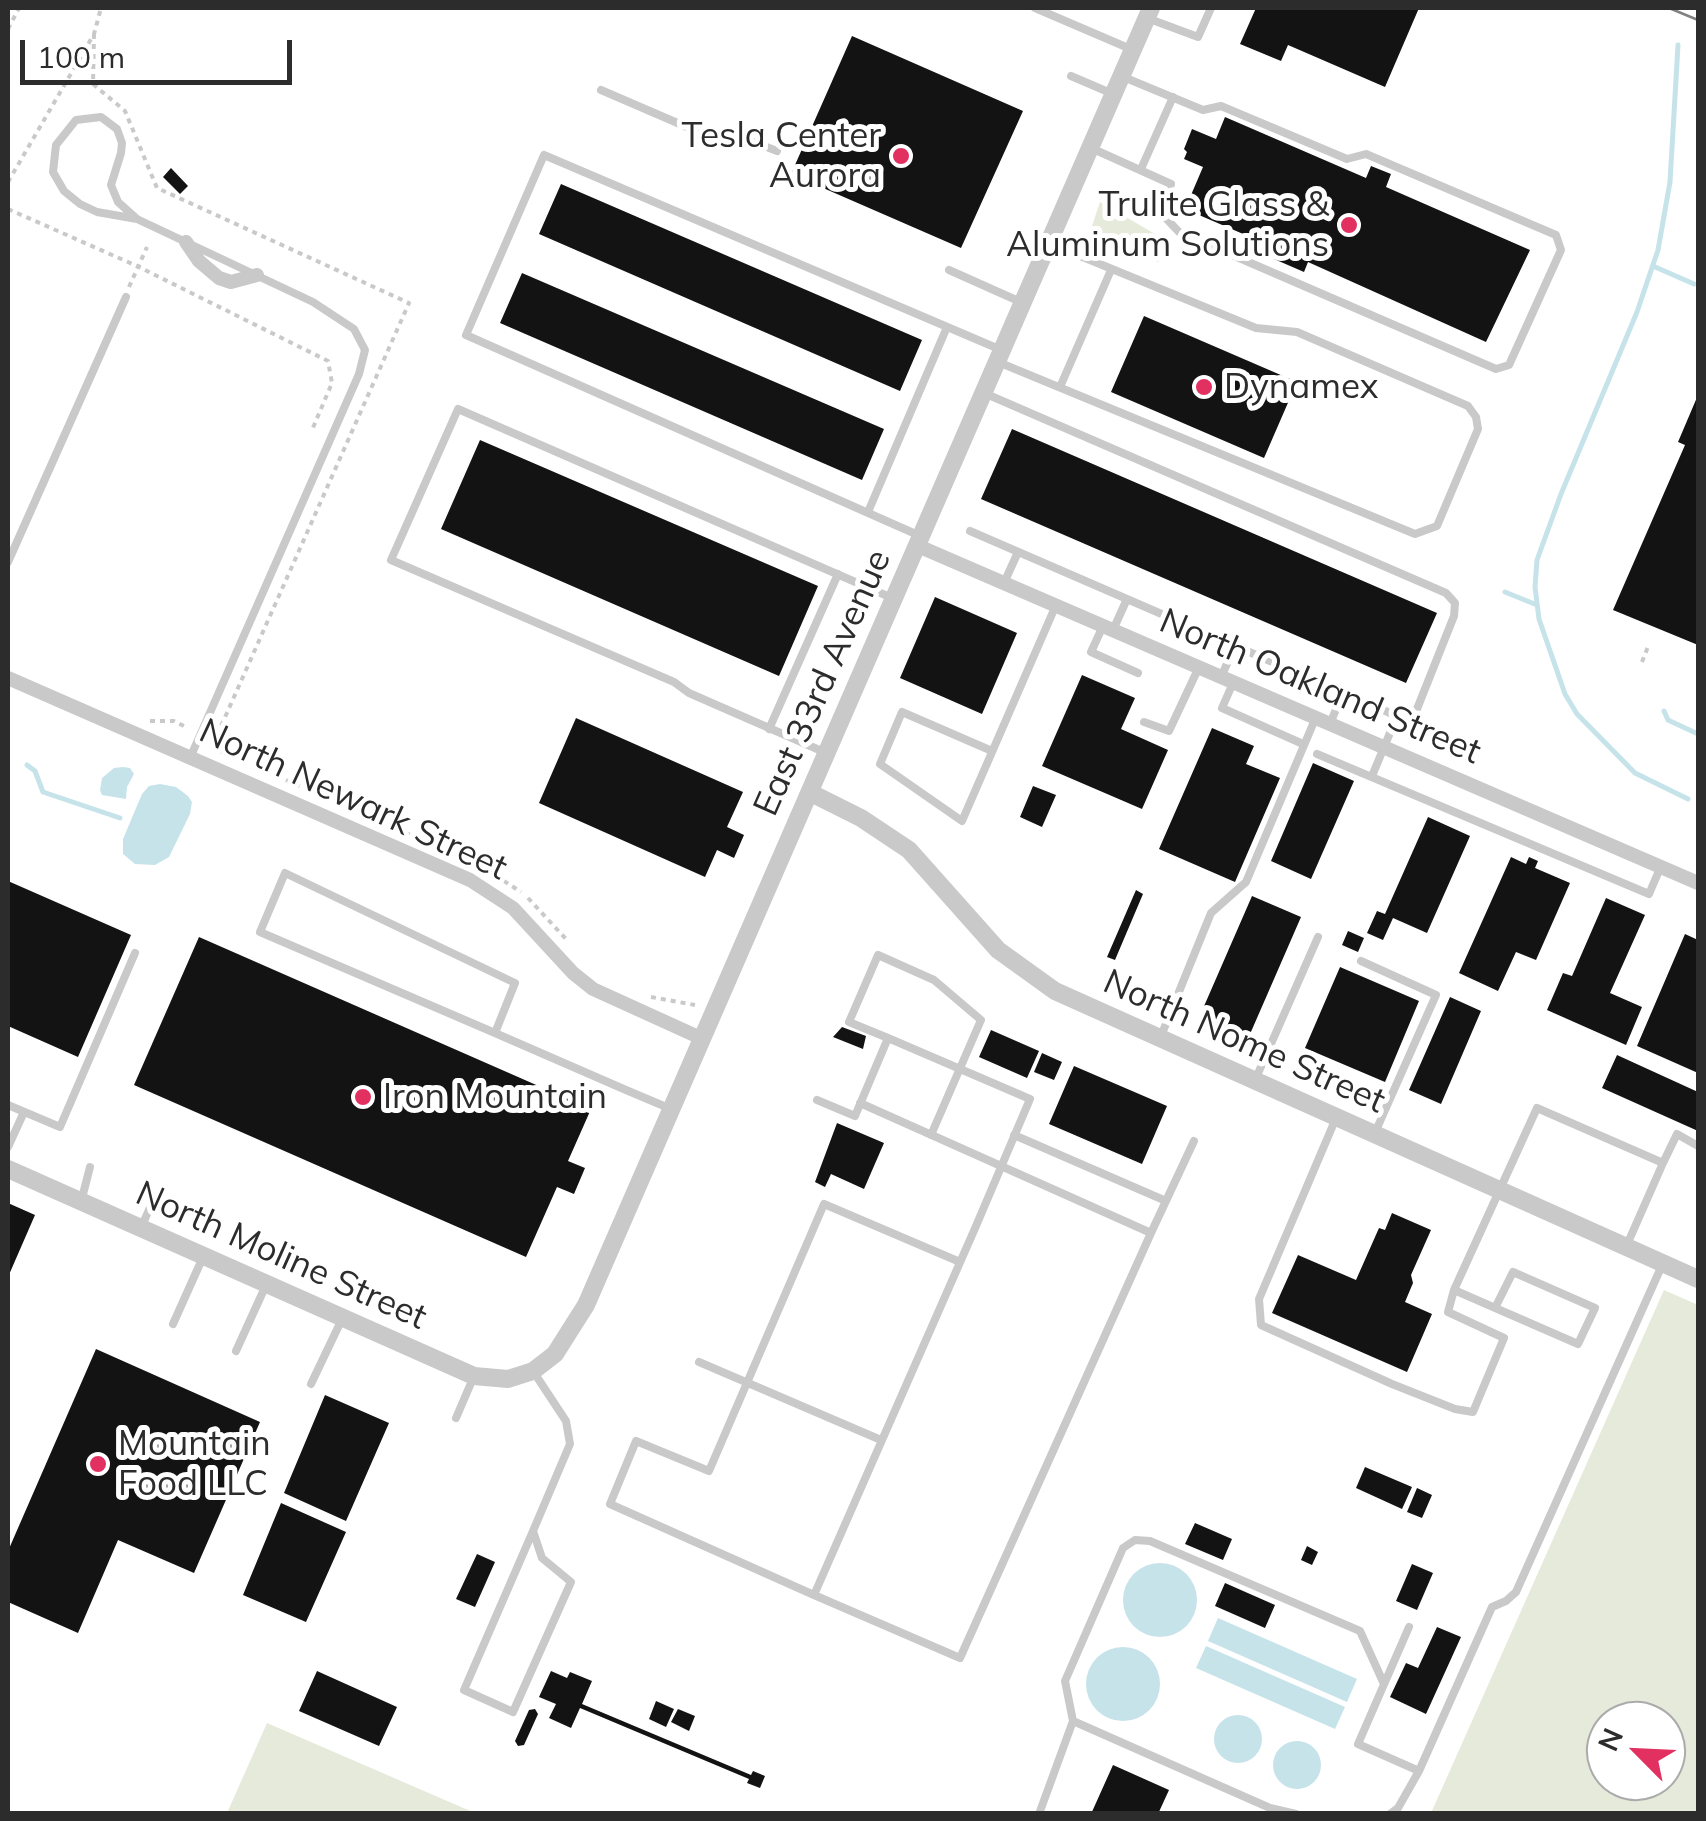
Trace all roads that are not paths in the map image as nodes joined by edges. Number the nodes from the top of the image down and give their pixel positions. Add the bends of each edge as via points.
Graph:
1 (1035, 8) edge
2 (1211, 8) edge
3 (1149, 13) edge
4 (1133, 50) junction
5 (1071, 76) dead end
6 (1117, 85) junction
7 (601, 90) dead end
8 (1172, 98) junction
9 (1090, 148) junction
10 (777, 151) dead end
11 (1140, 169) junction
12 (137, 219) junction
13 (186, 242) joint
14 (1049, 243) junction
15 (949, 270) dead end
16 (1111, 270) junction
17 (258, 275) joint
18 (126, 296) road end
19 (1023, 302) junction
20 (946, 326) junction
21 (1000, 356) junction
22 (1060, 387) junction
23 (984, 393) junction
24 (868, 512) junction
25 (970, 531) dead end
26 (920, 541) junction
27 (1018, 552) junction
28 (8, 562) edge
29 (838, 574) junction
30 (1004, 583) junction
31 (895, 599) junction
32 (1127, 599) junction
33 (1056, 605) junction
34 (1108, 628) junction
35 (1235, 646) junction
36 (1199, 667) junction
37 (1138, 673) dead end
38 (8, 678) edge
39 (1227, 679) junction
40 (1342, 692) junction
41 (1397, 716) junction
42 (1323, 720) junction
43 (1144, 722) dead end
44 (770, 729) junction
45 (1302, 744) junction
46 (1384, 747) junction
47 (992, 751) junction
48 (828, 754) junction
49 (1318, 754) dead end
50 (190, 758) junction
51 (1372, 776) junction
52 (810, 793) junction
53 (1661, 866) junction
54 (1698, 882) edge
55 (1318, 937) dead end
56 (135, 953) dead end
57 (1361, 961) dead end
58 (494, 1034) junction
59 (888, 1038) junction
60 (702, 1039) junction
61 (1160, 1040) junction
62 (960, 1068) junction
63 (1254, 1082) junction
64 (817, 1100) dead end
65 (860, 1103) junction
66 (8, 1105) edge
67 (672, 1109) junction
68 (24, 1112) junction
69 (1336, 1118) junction
70 (930, 1135) junction
71 (1014, 1135) junction
72 (1374, 1135) junction
73 (1194, 1141) dead end
74 (1698, 1146) edge
75 (8, 1147) edge
76 (1663, 1163) junction
77 (1000, 1166) junction
78 (90, 1168) dead end
79 (8, 1170) edge
80 (1499, 1190) junction
81 (155, 1196) dead end
82 (1166, 1201) junction
83 (81, 1202) junction
84 (141, 1229) junction
85 (1151, 1233) junction
86 (1626, 1247) junction
87 (203, 1257) junction
88 (960, 1262) junction
89 (1663, 1264) junction
90 (1697, 1275) edge
91 (266, 1285) junction
92 (1454, 1290) junction
93 (1495, 1308) junction
94 (342, 1318) junction
95 (173, 1324) dead end
96 (236, 1351) dead end
97 (699, 1362) dead end
98 (533, 1370) junction
99 (474, 1376) junction
100 (748, 1382) junction
101 (311, 1384) dead end
102 (456, 1418) dead end
103 (881, 1440) junction
104 (533, 1531) junction
105 (814, 1594) junction
106 (1409, 1627) dead end
107 (1384, 1684) junction
108 (1074, 1721) junction
109 (1419, 1771) junction
110 (1039, 1814) edge
111 (1296, 1814) edge
112 (1390, 1814) edge

1 - 4 lane
2 - 3 lane via 1198,36
3 - 4 street, East 33rd Avenue
4 - 6 street, East 33rd Avenue
5 - 6 lane
6 - 8 lane
6 - 9 street, East 33rd Avenue
7 - 10 lane via 718,140
8 - 11 lane
8 - 11 lane via 1203,110 1221,106 1347,159 1366,154 1556,235 1561,250 1509,365 1496,370 1179,232 1162,214 1171,184
9 - 11 lane
9 - 14 street, East 33rd Avenue
12 - 12 lane via 118,202 112,185 122,143 117,130 101,117 76,120 56,145 58,183 90,210
12 - 13 lane
13 - 17 street via 220,278
14 - 16 lane
14 - 19 street, East 33rd Avenue
15 - 19 lane
16 - 22 lane
16 - 22 lane via 1256,328 1297,332 1468,406 1478,429 1437,526 1415,534
17 - 50 lane via 348,324 364,350
18 - 28 lane
19 - 21 street, East 33rd Avenue
20 - 21 lane
20 - 24 lane
20 - 24 lane via 544,155 466,335
21 - 22 lane
21 - 23 street, East 33rd Avenue
23 - 26 street, East 33rd Avenue
23 - 41 lane via 1446,592 1455,602 1454,616 1440,653 1418,708
24 - 26 lane
25 - 27 lane
26 - 30 street, North Oakland Street
26 - 31 street, East 33rd Avenue
27 - 30 lane
27 - 32 lane
29 - 31 lane
29 - 44 lane
29 - 44 lane via 458,410 399,543 392,560
30 - 33 street, North Oakland Street
31 - 48 street, East 33rd Avenue
32 - 34 lane
32 - 35 lane
33 - 34 street, North Oakland Street
33 - 47 lane
34 - 36 street, North Oakland Street
34 - 37 lane via 1091,652
35 - 39 lane
35 - 40 lane
36 - 39 street, North Oakland Street
36 - 43 lane via 1169,731
38 - 50 street, North Newark Street
39 - 42 street, North Oakland Street
39 - 45 lane via 1222,708
40 - 41 lane
40 - 42 lane
41 - 46 lane
42 - 45 lane
42 - 46 street, North Oakland Street
44 - 48 lane
45 - 61 lane via 1246,882 1211,912
46 - 51 lane
46 - 53 street, North Oakland Street
47 - 47 lane via 962,822 880,764 902,712
48 - 52 street, East 33rd Avenue
49 - 51 lane
50 - 60 street, North Newark Street via 470,880 513,908 593,989
51 - 53 lane via 1649,894
52 - 60 street, East 33rd Avenue
52 - 61 street, North Nome Street via 909,850 998,950 1034,979
53 - 54 street, North Oakland Street
55 - 63 lane
56 - 68 lane via 60,1128
57 - 72 lane via 1436,995
58 - 58 lane via 260,932 285,873 515,984
58 - 67 lane
59 - 62 lane
59 - 62 lane via 849,1022 878,955 934,980 981,1020
59 - 65 lane
60 - 67 street, East 33rd Avenue
61 - 63 street, North Nome Street
62 - 70 lane
62 - 71 lane via 1030,1100
63 - 69 street, North Nome Street
64 - 65 lane via 855,1116
65 - 70 lane
66 - 68 lane
67 - 98 street, East 33rd Avenue via 577,1322 555,1354
68 - 75 lane
69 - 72 street, North Nome Street
69 - 92 lane via 1258,1299 1260,1325 1473,1412 1504,1338 1448,1312
70 - 77 lane
71 - 77 lane
71 - 82 lane
72 - 80 street, North Nome Street
73 - 82 lane
74 - 76 lane via 1677,1134
76 - 80 lane via 1537,1108
76 - 86 lane
77 - 85 lane
77 - 88 lane
78 - 83 lane
79 - 83 street, North Moline Street
80 - 86 street, North Nome Street
80 - 92 lane
81 - 84 lane
82 - 85 lane
83 - 84 street, North Moline Street
84 - 87 street, North Moline Street
85 - 105 lane via 960,1658
86 - 89 street, North Nome Street
87 - 91 street, North Moline Street
87 - 95 lane
88 - 100 lane via 824,1204
88 - 103 lane
89 - 90 street, North Nome Street
89 - 109 lane via 1516,1592 1492,1607
91 - 94 street, North Moline Street
91 - 96 lane
92 - 93 lane
93 - 93 lane via 1578,1344 1595,1308 1512,1272
94 - 99 street, North Moline Street
94 - 101 lane
97 - 100 lane
98 - 99 street, North Moline Street via 508,1379
98 - 104 lane via 566,1422 570,1444
99 - 102 lane
100 - 103 lane
100 - 105 lane via 709,1471 636,1440 610,1504
103 - 105 lane
104 - 104 lane via 464,1690 513,1712 571,1582 542,1558
106 - 107 lane
107 - 108 lane via 1360,1631 1136,1540 1122,1548 1065,1681
107 - 109 lane via 1358,1744
108 - 110 lane
108 - 111 lane
109 - 112 lane

